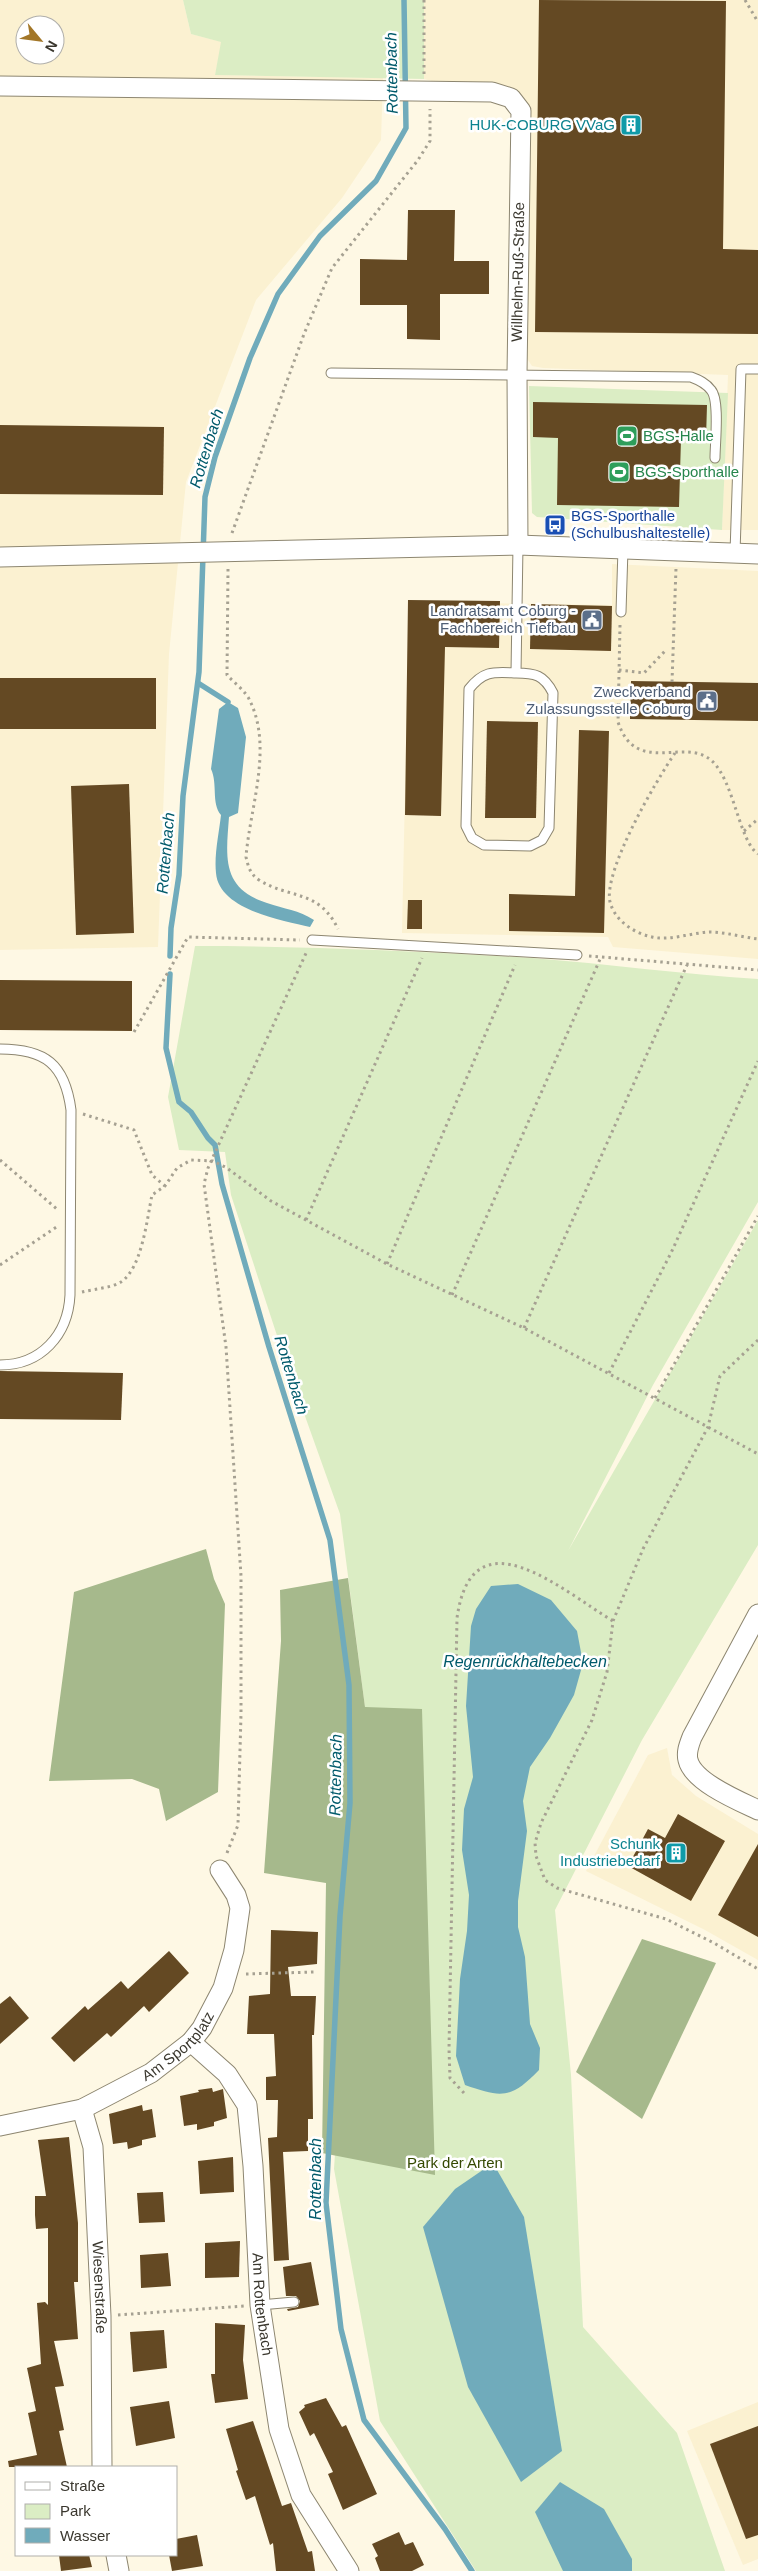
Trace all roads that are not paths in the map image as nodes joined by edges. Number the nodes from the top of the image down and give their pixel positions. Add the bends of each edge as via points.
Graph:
1 (0, 86) edge
2 (758, 369) edge
3 (331, 374) dead end
4 (517, 374) junction
5 (715, 458) dead end
6 (518, 545) junction
7 (623, 549) junction
8 (735, 553) junction
9 (758, 554) edge
10 (0, 557) edge
11 (621, 612) road end
12 (516, 673) junction
13 (312, 940) road end
14 (577, 955) road end
15 (0, 1049) edge
16 (0, 1365) edge
17 (758, 1614) edge
18 (758, 1810) edge
19 (220, 1870) road end
20 (191, 2042) junction
21 (82, 2109) junction
22 (0, 2126) edge
23 (294, 2302) dead end
24 (260, 2306) junction
25 (102, 2466) edge
26 (116, 2556) edge
27 (119, 2571) edge
28 (349, 2571) edge

1 - 4 street, Willhelm-Ruß-Straße via 492,92 511,98 521,110
2 - 8 lane via 741,369
3 - 4 lane
4 - 5 lane via 691,378 703,382 715,400
4 - 6 street, Willhelm-Ruß-Straße
6 - 7 street
6 - 10 street
6 - 12 lane
7 - 8 street
7 - 11 lane
8 - 9 street
12 - 12 lane via 490,672 478,678 469,689 466,826 472,838 484,845 530,846 542,840 549,828 553,692 546,680 535,674
13 - 14 lane
15 - 16 lane via 25,1049 49,1062 65,1080 71,1110 70,1295 66,1320 49,1347 33,1359 14,1365
17 - 18 street via 687,1752 688,1762 701,1778
19 - 20 street, Am Sportplatz via 236,1895 240,1908 234,1950 222,1988 202,2028
20 - 21 street, Am Sportplatz via 151,2073
20 - 24 street, Am Rottenbach via 227,2074 247,2105
21 - 22 street, Am Sportplatz
21 - 25 street, Wiesenstraße via 93,2147 101,2316
23 - 24 lane
24 - 28 street, Am Rottenbach via 279,2429 301,2495
26 - 27 street

